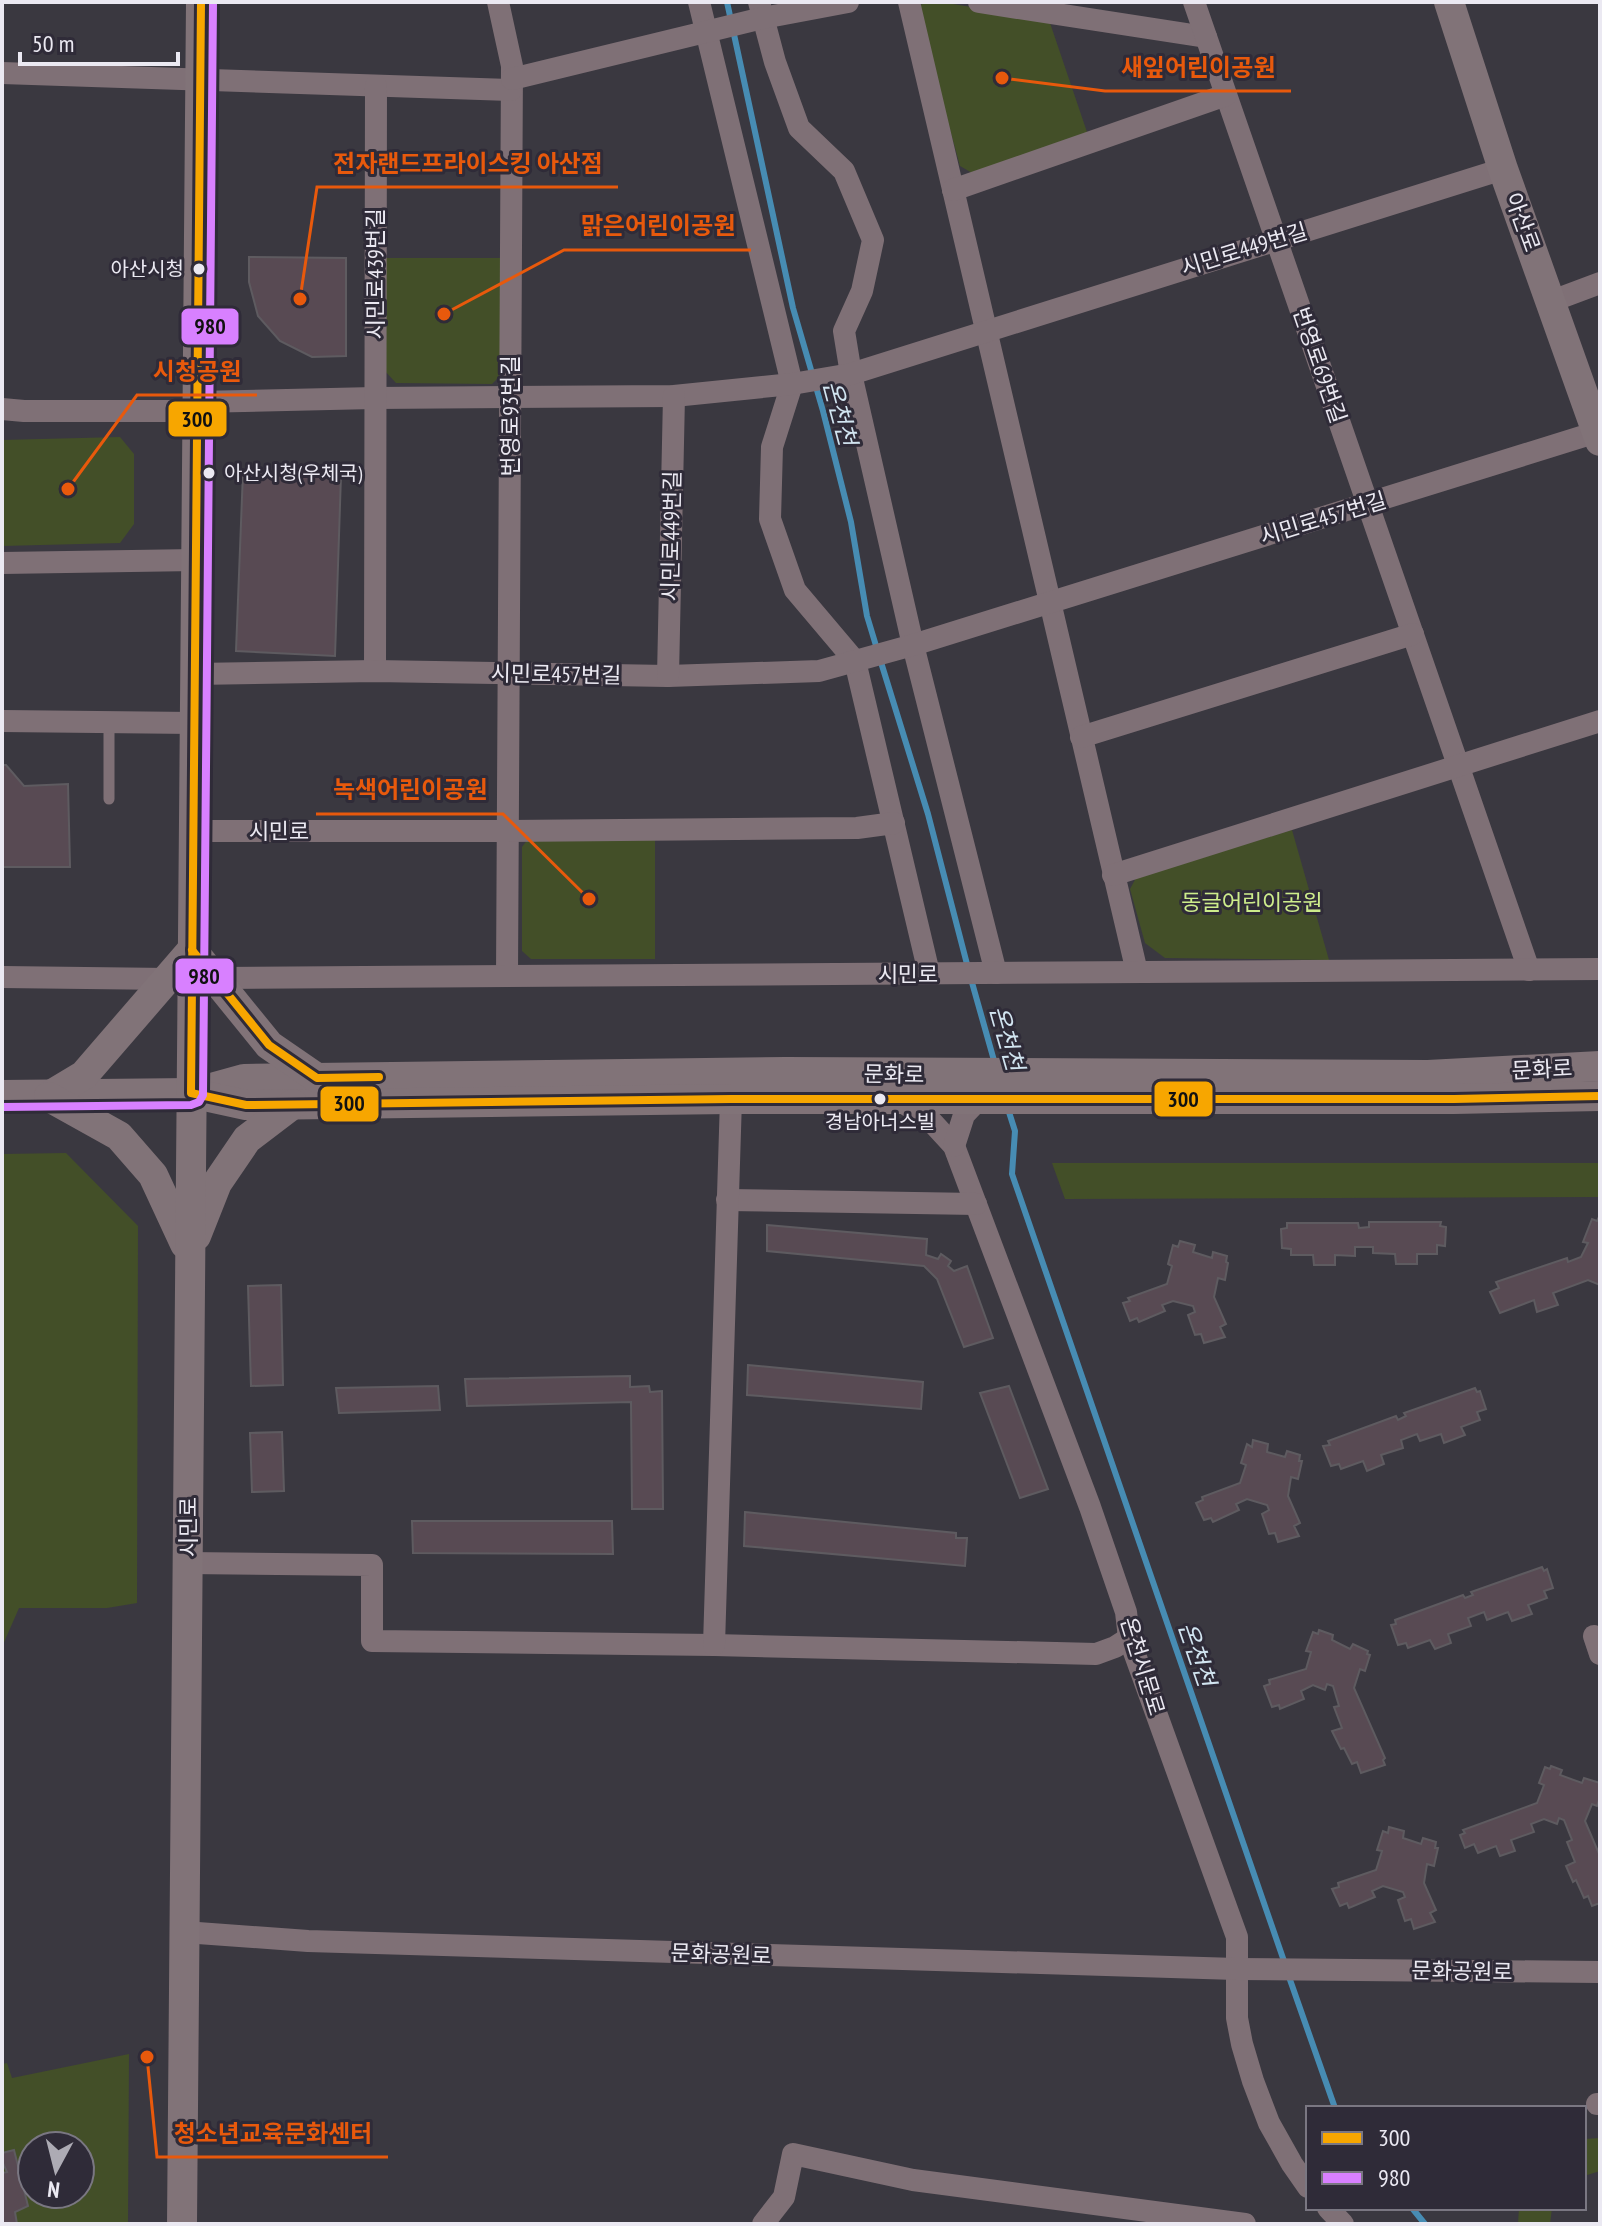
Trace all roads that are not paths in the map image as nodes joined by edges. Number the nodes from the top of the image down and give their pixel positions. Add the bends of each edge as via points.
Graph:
1 (201, 2) edge
2 (498, 2) edge
3 (699, 2) edge
4 (848, 2) edge
5 (909, 2) edge
6 (979, 2) edge
7 (1194, 2) edge
8 (1449, 2) edge
9 (761, 10) edge
10 (707, 32) junction
11 (1206, 37) junction
12 (2, 73) edge
13 (200, 80) junction
14 (512, 85) junction
15 (376, 86) junction
16 (1226, 95) junction
17 (1503, 169) junction
18 (953, 190) junction
19 (1276, 239) junction
20 (1600, 283) edge
21 (1552, 301) junction
22 (986, 331) junction
23 (851, 374) junction
24 (792, 384) junction
25 (674, 396) junction
26 (374, 398) junction
27 (510, 398) junction
28 (197, 407) junction
29 (2, 409) edge
30 (1598, 437) edge
31 (1368, 504) junction
32 (196, 560) junction
33 (2, 563) edge
34 (1050, 603) junction
35 (1413, 634) junction
36 (913, 645) junction
37 (855, 661) junction
38 (375, 671) junction
39 (509, 672) junction
40 (195, 674) junction
41 (668, 676) junction
42 (2, 721) edge
43 (1600, 721) edge
44 (109, 722) junction
45 (194, 723) junction
46 (1081, 737) junction
47 (1459, 766) junction
48 (109, 799) dead end
49 (894, 823) junction
50 (193, 831) junction
51 (508, 831) junction
52 (1113, 875) junction
53 (192, 950) junction
54 (1600, 969) edge
55 (1529, 970) junction
56 (1137, 972) junction
57 (929, 973) junction
58 (996, 973) junction
59 (507, 976) junction
60 (2, 977) edge
61 (217, 978) junction
62 (169, 979) junction
63 (1600, 1066) edge
64 (317, 1078) junction
65 (1022, 1087) junction
66 (191, 1093) junction
67 (2, 1095) edge
68 (48, 1096) junction
69 (1600, 1096) edge
70 (965, 1097) junction
71 (731, 1099) junction
72 (898, 1099) junction
73 (293, 1104) junction
74 (954, 1146) junction
75 (727, 1200) junction
76 (976, 1204) junction
77 (190, 1253) junction
78 (187, 1563) junction
79 (1129, 1638) junction
80 (714, 1645) junction
81 (184, 1932) junction
82 (1248, 1970) junction
83 (1600, 1972) edge
84 (1306, 2184) edge
85 (182, 2224) edge
86 (763, 2224) edge
87 (1245, 2224) edge

1 - 13 main road, 시민로
2 - 14 street, 번영로93번길
3 - 10 street
4 - 9 street
5 - 18 street
6 - 11 street
7 - 11 street, 번영로69번길
8 - 17 main road, 아산로
9 - 10 street
9 - 23 street via 799,128 844,171 873,240 862,291 844,331
10 - 14 street
10 - 24 street
11 - 16 street, 번영로69번길
12 - 13 street
13 - 15 street
13 - 28 main road, 시민로
14 - 15 street
14 - 27 street, 번영로93번길
15 - 26 street, 시민로439번길
16 - 18 street
16 - 19 street, 번영로69번길
17 - 19 street, 시민로449번길
17 - 21 main road, 아산로
18 - 22 street
19 - 22 street, 시민로449번길
19 - 31 street, 번영로69번길
20 - 21 street
21 - 30 main road, 아산로
22 - 23 street, 시민로449번길
22 - 34 street
23 - 24 street, 시민로449번길
23 - 36 street
24 - 25 street
24 - 37 street via 772,447 770,519 795,590
25 - 27 street
25 - 41 street, 시민로449번길
26 - 27 street
26 - 28 street
26 - 38 street
27 - 39 street, 번영로93번길
28 - 29 street
28 - 32 main road, 시민로
30 - 31 street, 시민로457번길
31 - 34 street, 시민로457번길
31 - 35 street, 번영로69번길
32 - 33 street
32 - 40 main road, 시민로
34 - 36 street, 시민로457번길
34 - 46 street
35 - 46 street
35 - 47 street, 번영로69번길
36 - 37 street, 시민로457번길
36 - 58 street
37 - 41 street, 시민로457번길 via 819,671
37 - 49 street
38 - 39 street, 시민로457번길
38 - 40 street, 시민로457번길
39 - 41 street, 시민로457번길
39 - 51 street, 번영로93번길
40 - 45 main road, 시민로
42 - 44 street
43 - 47 street
44 - 45 street
44 - 48 lane
45 - 50 main road, 시민로
46 - 52 street
47 - 52 street
47 - 55 street, 번영로69번길
49 - 51 street via 857,828
49 - 57 street
50 - 51 street, 시민로
50 - 53 main road, 시민로
51 - 59 street, 번영로93번길
52 - 56 street
53 - 61 main road
53 - 62 main road
53 - 66 main road, 시민로
54 - 55 street, 시민로
55 - 56 street, 시민로
56 - 58 street, 시민로
57 - 58 street, 시민로
57 - 59 street, 시민로
59 - 61 street, 시민로
60 - 62 street
61 - 64 main road via 269,1045
62 - 68 main road via 84,1075
63 - 65 main road, 문화로
64 - 66 main road, 문화로 via 244,1079
64 - 70 main road, 문화로 via 786,1072
65 - 69 main road, 문화로 via 1454,1099
65 - 70 main road
66 - 68 main road, 문화로
66 - 73 main road, 문화로 via 246,1105
66 - 77 main road, 시민로
67 - 68 main road, 문화로
68 - 77 main road via 119,1136 153,1175
70 - 72 main road, 문화로
70 - 74 street
71 - 72 main road, 문화로
71 - 73 main road, 문화로
71 - 75 street
72 - 74 street via 931,1121
73 - 77 main road via 247,1139 217,1183
74 - 76 street, 온천시문로
75 - 76 street
75 - 80 street
76 - 79 street, 온천시문로 via 1090,1507 1126,1612
77 - 78 main road, 시민로
78 - 80 street via 372,1565 372,1641
78 - 81 main road, 시민로
79 - 80 street via 1096,1654
79 - 82 street, 온천시문로
81 - 82 street, 문화공원로
81 - 85 main road, 시민로
82 - 83 street, 문화공원로
82 - 84 street, 온천시문로 via 1237,2018 1242,2044 1269,2123
86 - 87 street via 784,2197 793,2154 913,2180

